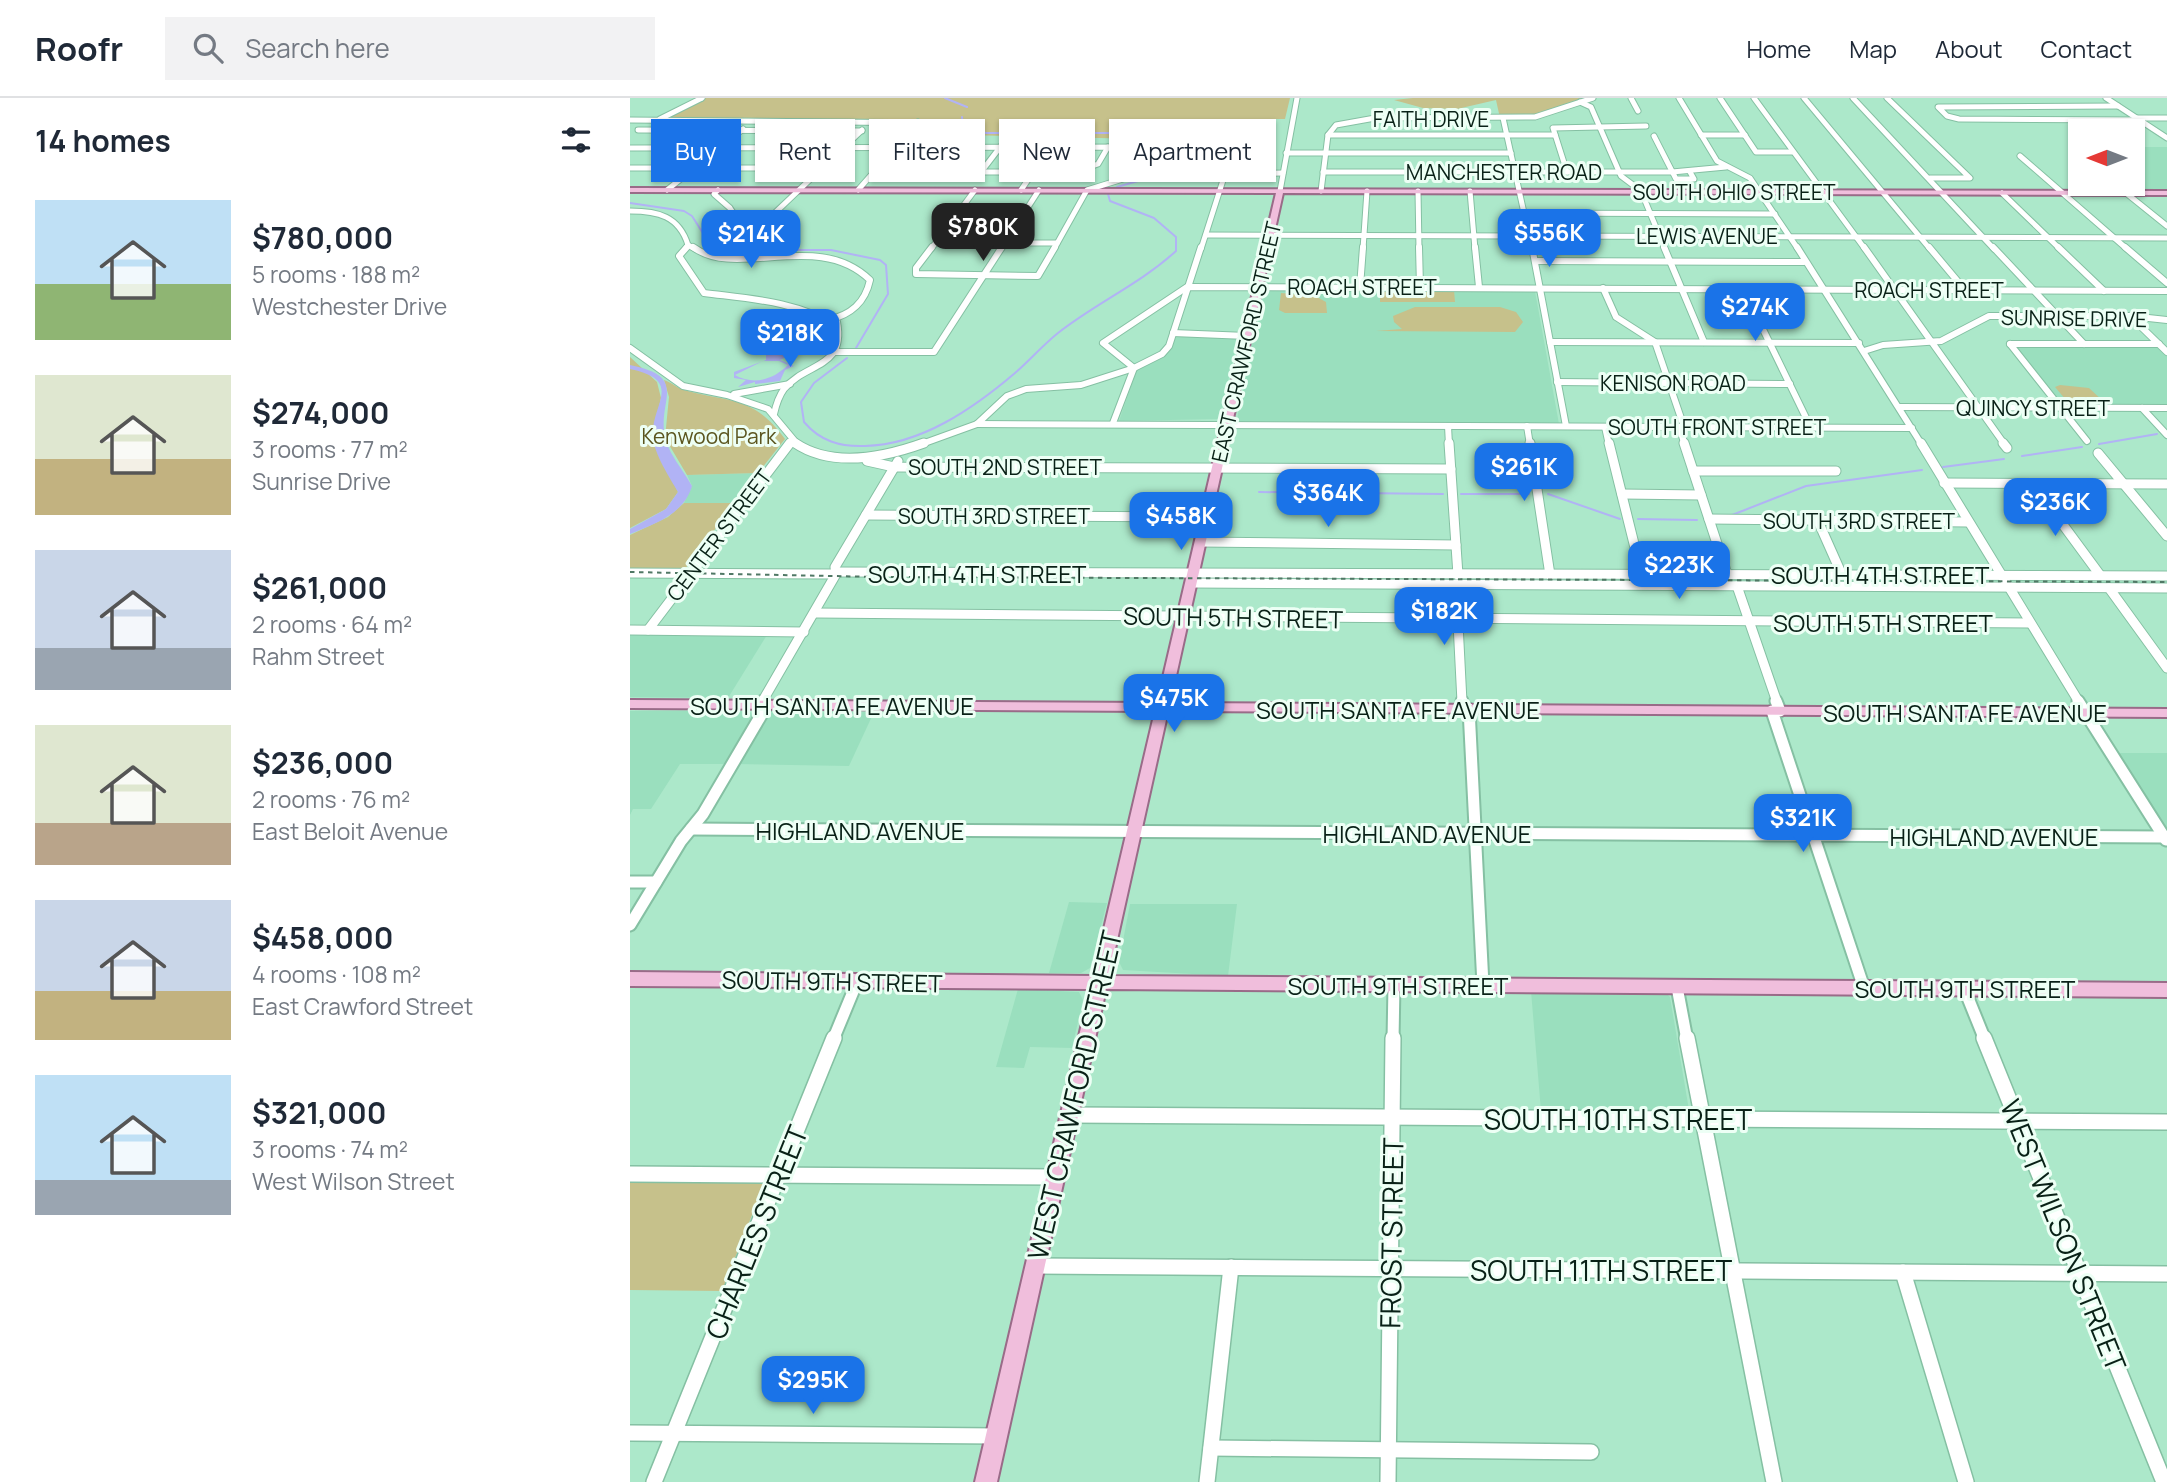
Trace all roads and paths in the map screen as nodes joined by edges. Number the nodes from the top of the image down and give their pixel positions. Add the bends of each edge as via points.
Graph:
1 (702, 98) edge
2 (1297, 98) edge
3 (1593, 98) edge
4 (1631, 98) edge
5 (1679, 98) edge
6 (1720, 98) edge
7 (1754, 98) edge
8 (1804, 98) edge
9 (1853, 98) edge
10 (1887, 98) edge
11 (2004, 98) edge
12 (2106, 98) edge
13 (1580, 102) junction
14 (2014, 106) junction
15 (2118, 106) junction
16 (1638, 111) dead end
17 (1503, 118) junction
18 (2166, 118) edge
19 (659, 119) edge
20 (2068, 119) edge
21 (2138, 119) joint
22 (630, 120) edge
23 (651, 120) edge
24 (741, 121) edge
25 (754, 121) junction
26 (869, 121) edge
27 (651, 123) edge
28 (869, 124) edge
29 (2146, 124) edge
30 (1600, 126) junction
31 (1646, 126) dead end
32 (638, 130) junction
33 (742, 131) junction
34 (862, 131) junction
35 (630, 135) edge
36 (1328, 135) junction
37 (1507, 135) junction
38 (1555, 135) junction
39 (1702, 135) junction
40 (1745, 135) junction
41 (1654, 136) dead end
42 (855, 138) edge
43 (2167, 138) edge
44 (1095, 147) edge
45 (1108, 147) junction
46 (630, 148) edge
47 (651, 148) edge
48 (999, 149) edge
49 (1792, 152) junction
50 (1286, 153) junction
51 (1325, 153) junction
52 (1511, 153) junction
53 (2020, 156) dead end
54 (1095, 166) edge
55 (985, 167) edge
56 (1726, 167) junction
57 (630, 168) edge
58 (651, 168) edge
59 (1323, 172) junction
60 (1516, 172) junction
61 (1567, 172) junction
62 (1619, 172) junction
63 (1672, 172) junction
64 (1690, 172) junction
65 (1276, 173) edge
66 (1283, 173) junction
67 (1930, 178) junction
68 (869, 179) edge
69 (677, 182) edge
70 (808, 182) edge
71 (1027, 182) edge
72 (1223, 182) edge
73 (630, 190) edge
74 (667, 190) junction
75 (719, 190) junction
76 (800, 190) junction
77 (858, 190) junction
78 (975, 190) junction
79 (1021, 190) junction
80 (1039, 190) junction
81 (1087, 190) junction
82 (1221, 190) junction
83 (1280, 191) junction
84 (1321, 191) junction
85 (1367, 191) junction
86 (1418, 191) junction
87 (1469, 191) junction
88 (1520, 191) junction
89 (1641, 191) junction
90 (1762, 192) junction
91 (1825, 192) junction
92 (1884, 192) junction
93 (1944, 192) junction
94 (2002, 192) junction
95 (2064, 193) junction
96 (2068, 193) edge
97 (2146, 193) edge
98 (2167, 193) edge
99 (2130, 196) edge
100 (630, 211) edge
101 (1525, 213) junction
102 (1650, 214) junction
103 (1775, 214) junction
104 (2167, 226) edge
105 (754, 232) junction
106 (1206, 235) junction
107 (1364, 235) junction
108 (1419, 235) junction
109 (1270, 236) junction
110 (1474, 236) junction
111 (1530, 236) junction
112 (1660, 236) junction
113 (1789, 237) junction
114 (1857, 237) junction
115 (1921, 237) junction
116 (1985, 237) junction
117 (2049, 237) junction
118 (2115, 238) junction
119 (2167, 238) edge
120 (1004, 243) junction
121 (1057, 243) junction
122 (688, 245) junction
123 (697, 250) junction
124 (733, 252) junction
125 (680, 253) junction
126 (1535, 261) junction
127 (1670, 261) junction
128 (1804, 262) junction
129 (983, 276) junction
130 (2167, 284) edge
131 (1258, 287) junction
132 (1360, 287) junction
133 (1420, 287) junction
134 (1187, 288) junction
135 (1479, 288) junction
136 (1538, 288) junction
137 (1603, 288) junction
138 (1680, 288) junction
139 (1773, 289) junction
140 (1800, 289) junction
141 (1823, 289) junction
142 (1895, 290) junction
143 (1965, 290) junction
144 (2034, 290) junction
145 (2167, 290) edge
146 (2104, 291) junction
147 (1781, 295) junction
148 (1162, 303) junction
149 (1182, 304) junction
150 (2058, 316) junction
151 (2130, 316) junction
152 (841, 317) junction
153 (828, 320) junction
154 (2167, 320) edge
155 (837, 326) junction
156 (1173, 332) junction
157 (1247, 336) junction
158 (1550, 342) junction
159 (1655, 342) junction
160 (1704, 342) junction
161 (1770, 343) junction
162 (1932, 343) junction
163 (2084, 344) junction
164 (2159, 344) junction
165 (1861, 347) junction
166 (630, 348) edge
167 (834, 352) junction
168 (2167, 352) edge
169 (1134, 368) junction
170 (1557, 382) junction
171 (1669, 383) junction
172 (790, 384) junction
173 (1790, 384) junction
174 (727, 395) junction
175 (1899, 407) junction
176 (2060, 407) junction
177 (1978, 408) junction
178 (2142, 408) junction
179 (2167, 408) edge
180 (774, 414) junction
181 (977, 424) junction
182 (1113, 424) junction
183 (1227, 425) junction
184 (1448, 426) junction
185 (1527, 426) junction
186 (1566, 426) junction
187 (1605, 427) junction
188 (1681, 427) junction
189 (1811, 428) junction
190 (1912, 428) junction
191 (2167, 435) edge
192 (792, 441) junction
193 (2087, 441) dead end
194 (2007, 448) dead end
195 (905, 450) junction
196 (2098, 453) dead end
197 (853, 459) junction
198 (894, 467) junction
199 (1217, 468) junction
200 (1451, 469) junction
201 (1693, 471) junction
202 (1836, 471) dead end
203 (1944, 482) junction
204 (2033, 484) junction
205 (2167, 484) edge
206 (2124, 485) junction
207 (1622, 494) junction
208 (1701, 495) junction
209 (866, 515) junction
210 (1206, 517) junction
211 (1709, 519) junction
212 (1818, 521) junction
213 (1967, 522) junction
214 (2167, 536) edge
215 (1200, 542) junction
216 (1456, 545) junction
217 (630, 573) edge
218 (691, 573) junction
219 (837, 573) junction
220 (1727, 574) junction
221 (1550, 575) junction
222 (1842, 575) junction
223 (1999, 575) junction
224 (2100, 575) junction
225 (1642, 576) junction
226 (2167, 576) edge
227 (1192, 578) junction
228 (1457, 580) junction
229 (1737, 586) junction
230 (2007, 588) junction
231 (2109, 588) junction
232 (2167, 588) edge
233 (815, 613) junction
234 (1184, 615) junction
235 (1458, 620) junction
236 (1749, 621) junction
237 (2029, 623) junction
238 (630, 630) edge
239 (648, 631) junction
240 (804, 632) junction
241 (2167, 668) edge
242 (630, 704) edge
243 (764, 705) junction
244 (1163, 707) junction
245 (1465, 709) junction
246 (1776, 711) junction
247 (2086, 712) junction
248 (2167, 713) edge
249 (691, 829) junction
250 (1134, 832) junction
251 (1475, 834) junction
252 (1814, 835) junction
253 (2166, 840) edge
254 (630, 882) edge
255 (656, 882) junction
256 (630, 925) edge
257 (630, 979) edge
258 (857, 982) junction
259 (1100, 983) junction
260 (1394, 985) junction
261 (1483, 985) junction
262 (1677, 986) junction
263 (1864, 988) junction
264 (1964, 988) junction
265 (2167, 989) edge
266 (1070, 1115) junction
267 (1392, 1117) junction
268 (1703, 1119) junction
269 (2018, 1121) junction
270 (2167, 1122) edge
271 (630, 1174) edge
272 (779, 1174) junction
273 (1055, 1177) junction
274 (1035, 1266) junction
275 (1231, 1267) junction
276 (1390, 1268) junction
277 (1732, 1271) junction
278 (1903, 1272) junction
279 (2080, 1273) junction
280 (2167, 1274) edge
281 (630, 1433) edge
282 (674, 1434) junction
283 (997, 1436) junction
284 (1211, 1448) junction
285 (1388, 1450) junction
286 (1591, 1452) dead end
287 (654, 1482) edge
288 (986, 1482) edge
289 (1207, 1482) edge
290 (1388, 1482) edge
291 (1774, 1482) edge
292 (1966, 1482) edge
293 (2164, 1482) edge

1 - 19 street
2 - 50 street, EAST CRAWFORD STREET
3 - 13 street, FAITH DRIVE
4 - 16 street
5 - 39 street
6 - 40 street
7 - 49 street
8 - 92 street
9 - 67 street
10 - 67 street via 1970,178
11 - 14 street
12 - 15 street
13 - 17 street, FAITH DRIVE via 1535,117
13 - 30 street via 1591,107
14 - 15 street
14 - 20 street via 1938,107 1959,119
15 - 21 street
17 - 36 street, FAITH DRIVE via 1366,118 1336,125
17 - 37 street
18 - 21 street
22 - 23 street
24 - 25 street
25 - 26 street
25 - 33 street
27 - 32 street
28 - 34 street
29 - 43 street
30 - 31 street
30 - 38 street via 1558,126 1553,128
30 - 62 street
32 - 33 street
32 - 35 street
33 - 34 street
34 - 42 street
36 - 37 street
36 - 51 street
37 - 38 street
37 - 52 street
38 - 61 street
39 - 40 street
39 - 56 street via 1717,161
40 - 49 street via 1756,152
41 - 63 street
44 - 45 street
45 - 54 street
45 - 81 street via 1149,147 1164,155 1158,165
46 - 47 street
48 - 55 street
49 - 91 street
50 - 51 street
50 - 66 street, EAST CRAWFORD STREET
51 - 52 street
51 - 59 street
52 - 60 street
53 - 95 street
56 - 64 street, MANCHESTER ROAD
56 - 90 street via 1750,178
57 - 58 street
59 - 60 street, MANCHESTER ROAD
59 - 84 street
60 - 61 street, MANCHESTER ROAD
60 - 88 street
61 - 62 street, MANCHESTER ROAD
62 - 63 street, MANCHESTER ROAD
62 - 89 street
63 - 64 street, MANCHESTER ROAD
63 - 64 street via 1676,179 1687,181 1694,179
65 - 66 street
66 - 83 street, EAST CRAWFORD STREET
67 - 93 street
68 - 77 street
69 - 74 street
70 - 76 street
71 - 79 street
72 - 82 street
73 - 74 main road, SOUTH OHIO STREET
74 - 75 main road, SOUTH OHIO STREET
75 - 76 main road, SOUTH OHIO STREET
75 - 105 street via 715,198 730,208 745,231
76 - 77 main road, SOUTH OHIO STREET
76 - 105 street
77 - 78 main road, SOUTH OHIO STREET
78 - 79 main road, SOUTH OHIO STREET
78 - 129 street via 916,274
79 - 80 main road, SOUTH OHIO STREET
80 - 81 main road, SOUTH OHIO STREET
80 - 120 street
81 - 82 main road, SOUTH OHIO STREET
81 - 121 street
82 - 83 main road, SOUTH OHIO STREET
82 - 106 street
83 - 84 main road, SOUTH OHIO STREET
83 - 109 main road, EAST CRAWFORD STREET
84 - 85 main road, SOUTH OHIO STREET
85 - 86 main road, SOUTH OHIO STREET
85 - 107 street
86 - 87 main road, SOUTH OHIO STREET
86 - 108 street
87 - 88 main road, SOUTH OHIO STREET
87 - 110 street
88 - 89 main road, SOUTH OHIO STREET
88 - 101 street
89 - 90 main road, SOUTH OHIO STREET
89 - 102 street
90 - 91 main road, SOUTH OHIO STREET
90 - 103 street
91 - 92 main road, SOUTH OHIO STREET
91 - 114 street
92 - 93 main road, SOUTH OHIO STREET
92 - 115 street
93 - 94 main road, SOUTH OHIO STREET
93 - 116 street
94 - 95 main road, SOUTH OHIO STREET
94 - 117 street
95 - 96 main road, SOUTH OHIO STREET
95 - 118 street
97 - 98 main road, SOUTH OHIO STREET
99 - 104 street
100 - 122 street via 646,210 676,220
101 - 102 street
101 - 111 street
102 - 103 street
102 - 112 street
103 - 113 street
105 - 124 street
106 - 109 street, LEWIS AVENUE
106 - 134 street
107 - 108 street, LEWIS AVENUE
107 - 109 street, LEWIS AVENUE
107 - 132 street
108 - 110 street, LEWIS AVENUE
108 - 133 street
109 - 131 main road, EAST CRAWFORD STREET
110 - 111 street, LEWIS AVENUE
110 - 135 street
111 - 112 street, LEWIS AVENUE
111 - 126 street
112 - 113 street, LEWIS AVENUE
112 - 127 street
113 - 114 street, LEWIS AVENUE
113 - 128 street
114 - 115 street, LEWIS AVENUE
114 - 142 street
115 - 116 street, LEWIS AVENUE
115 - 143 street
116 - 117 street, LEWIS AVENUE
116 - 144 street
117 - 118 street, LEWIS AVENUE
117 - 146 street
118 - 119 street, LEWIS AVENUE
118 - 130 street
120 - 121 street
120 - 129 street
121 - 129 street via 1038,276
122 - 123 street
122 - 125 street
123 - 124 street
123 - 125 street
124 - 152 street via 827,258 863,270 870,280 869,289 857,309
125 - 153 street via 704,293 780,302
126 - 127 street
126 - 136 street
127 - 128 street
127 - 138 street
128 - 141 street
129 - 167 street via 934,352
131 - 132 street, ROACH STREET
131 - 134 street, ROACH STREET
131 - 157 main road, EAST CRAWFORD STREET
132 - 133 street, ROACH STREET
133 - 135 street, ROACH STREET
134 - 148 street
134 - 149 street
135 - 136 street, ROACH STREET
136 - 137 street, ROACH STREET
136 - 158 street
137 - 138 street, ROACH STREET
137 - 159 street via 1615,319
138 - 139 street, ROACH STREET
138 - 160 street
139 - 140 street, ROACH STREET
139 - 147 street
140 - 141 street, ROACH STREET
140 - 147 street
141 - 142 street, ROACH STREET
141 - 165 street
142 - 143 street, ROACH STREET
142 - 162 street
143 - 144 street, ROACH STREET
144 - 146 street, ROACH STREET
144 - 150 street
145 - 146 street, ROACH STREET
147 - 161 street via 1759,307 1758,319
148 - 149 street
148 - 169 street via 1103,343
149 - 156 street
150 - 151 street, SUNRISE DRIVE
150 - 162 street, SUNRISE DRIVE via 1980,318 1954,336
150 - 163 street
151 - 154 street, SUNRISE DRIVE
151 - 164 street
152 - 153 street
152 - 155 street
153 - 155 street
155 - 167 street via 841,335
156 - 157 street
156 - 169 street via 1162,354
157 - 183 main road, EAST CRAWFORD STREET
158 - 159 street, SUNRISE DRIVE
158 - 170 street
159 - 160 street, SUNRISE DRIVE
159 - 171 street
160 - 161 street, SUNRISE DRIVE
161 - 165 street, SUNRISE DRIVE
161 - 173 street
162 - 165 street, SUNRISE DRIVE
162 - 177 street
163 - 164 street
163 - 176 street via 2010,344
164 - 168 street
165 - 175 street
166 - 174 street via 683,386
167 - 172 street
169 - 181 street via 1081,384 1007,396
169 - 182 street
170 - 171 street, KENISON ROAD
170 - 186 street
171 - 173 street, KENISON ROAD
171 - 188 street
172 - 174 street
172 - 180 street
173 - 189 street
174 - 180 street
175 - 177 street, QUINCY STREET
175 - 190 street
176 - 177 street, QUINCY STREET
176 - 178 street, QUINCY STREET
176 - 193 street
177 - 194 street
178 - 179 street, QUINCY STREET
178 - 191 street
180 - 192 street
181 - 182 street, SOUTH FRONT STREET
181 - 195 street
182 - 183 street, SOUTH FRONT STREET
183 - 184 street, SOUTH FRONT STREET
183 - 199 main road, EAST CRAWFORD STREET
184 - 185 street, SOUTH FRONT STREET
184 - 200 street
185 - 186 street, SOUTH FRONT STREET
185 - 221 street
186 - 187 street, SOUTH FRONT STREET
187 - 188 street, SOUTH FRONT STREET
187 - 207 street
188 - 189 street, SOUTH FRONT STREET
188 - 201 street
189 - 190 street, SOUTH FRONT STREET
190 - 203 street
192 - 197 street, SOUTH 2ND STREET via 808,451
192 - 218 street, CENTER STREET
195 - 197 street
195 - 198 street
196 - 206 street
197 - 198 street, SOUTH 2ND STREET
198 - 199 street, SOUTH 2ND STREET
198 - 209 street
199 - 200 street, SOUTH 2ND STREET
199 - 210 main road, EAST CRAWFORD STREET
200 - 216 street
201 - 202 street
201 - 208 street
203 - 204 street
203 - 213 street
204 - 206 street
204 - 224 street
205 - 206 street
206 - 214 street
207 - 208 street
207 - 225 street
208 - 211 street
209 - 210 street, SOUTH 3RD STREET
209 - 219 street via 835,567
210 - 215 main road, EAST CRAWFORD STREET
211 - 212 street, SOUTH 3RD STREET
211 - 220 street
212 - 213 street, SOUTH 3RD STREET
212 - 222 street
213 - 223 street
215 - 216 street
215 - 227 main road, EAST CRAWFORD STREET
216 - 228 street
217 - 218 street, SOUTH 4TH STREET
218 - 219 street, SOUTH 4TH STREET
218 - 239 street, CENTER STREET
219 - 227 street, SOUTH 4TH STREET
219 - 233 street
220 - 222 street, SOUTH 4TH STREET
220 - 225 street, SOUTH 4TH STREET
221 - 225 street, SOUTH 4TH STREET
221 - 228 street, SOUTH 4TH STREET
222 - 223 street, SOUTH 4TH STREET
223 - 224 street, SOUTH 4TH STREET
223 - 230 street
224 - 226 street, SOUTH 4TH STREET
227 - 228 street, SOUTH 4TH STREET
227 - 234 main road, EAST CRAWFORD STREET
228 - 229 street, SOUTH 4TH STREET
228 - 235 street
229 - 230 street, SOUTH 4TH STREET
229 - 236 street
230 - 231 street, SOUTH 4TH STREET
230 - 237 street
231 - 232 street, SOUTH 4TH STREET
231 - 241 street
233 - 234 street, SOUTH 5TH STREET
233 - 240 street
234 - 235 street, SOUTH 5TH STREET
234 - 244 main road, EAST CRAWFORD STREET
235 - 236 street, SOUTH 5TH STREET
235 - 245 street
236 - 237 street, SOUTH 5TH STREET
236 - 246 street
237 - 247 street
238 - 239 street
239 - 240 street
240 - 243 street
242 - 243 main road, SOUTH SANTA FE AVENUE
243 - 244 main road, SOUTH SANTA FE AVENUE
243 - 249 street
244 - 245 main road, SOUTH SANTA FE AVENUE
244 - 250 main road, WEST CRAWFORD STREET
245 - 246 main road, SOUTH SANTA FE AVENUE
245 - 251 street
246 - 247 main road, SOUTH SANTA FE AVENUE
246 - 252 street
247 - 248 main road, SOUTH SANTA FE AVENUE
247 - 253 street
249 - 250 street, HIGHLAND AVENUE
249 - 255 street
250 - 251 street, HIGHLAND AVENUE
250 - 259 main road, WEST CRAWFORD STREET
251 - 252 street, HIGHLAND AVENUE
251 - 261 street
252 - 253 street, HIGHLAND AVENUE
252 - 263 street
254 - 255 street
255 - 256 street
257 - 258 main road, SOUTH 9TH STREET
258 - 259 main road, SOUTH 9TH STREET
258 - 272 street, CHARLES STREET
259 - 260 main road, SOUTH 9TH STREET
259 - 266 main road, WEST CRAWFORD STREET
260 - 261 main road, SOUTH 9TH STREET
260 - 267 street, FROST STREET
261 - 262 main road, SOUTH 9TH STREET
262 - 263 main road, SOUTH 9TH STREET
262 - 268 street
263 - 264 main road, SOUTH 9TH STREET
264 - 265 main road, SOUTH 9TH STREET
264 - 269 street, WEST WILSON STREET
266 - 267 street, SOUTH 10TH STREET
266 - 273 main road, WEST CRAWFORD STREET
267 - 268 street, SOUTH 10TH STREET
267 - 276 street, FROST STREET
268 - 269 street, SOUTH 10TH STREET
268 - 277 street
269 - 270 street, SOUTH 10TH STREET
269 - 279 street, WEST WILSON STREET
271 - 272 street
272 - 273 street
272 - 282 street, CHARLES STREET
273 - 274 main road, WEST CRAWFORD STREET
274 - 275 street, SOUTH 11TH STREET
274 - 283 main road, WEST CRAWFORD STREET
275 - 276 street, SOUTH 11TH STREET
275 - 284 street
276 - 277 street, SOUTH 11TH STREET
276 - 285 street, FROST STREET
277 - 278 street, SOUTH 11TH STREET
277 - 291 street
278 - 279 street, SOUTH 11TH STREET
278 - 292 street
279 - 280 street, SOUTH 11TH STREET
279 - 293 street, WEST WILSON STREET
281 - 282 street
282 - 283 street
282 - 287 street, CHARLES STREET
283 - 288 main road, WEST CRAWFORD STREET
284 - 285 street
284 - 289 street
285 - 286 street
285 - 290 street, FROST STREET

